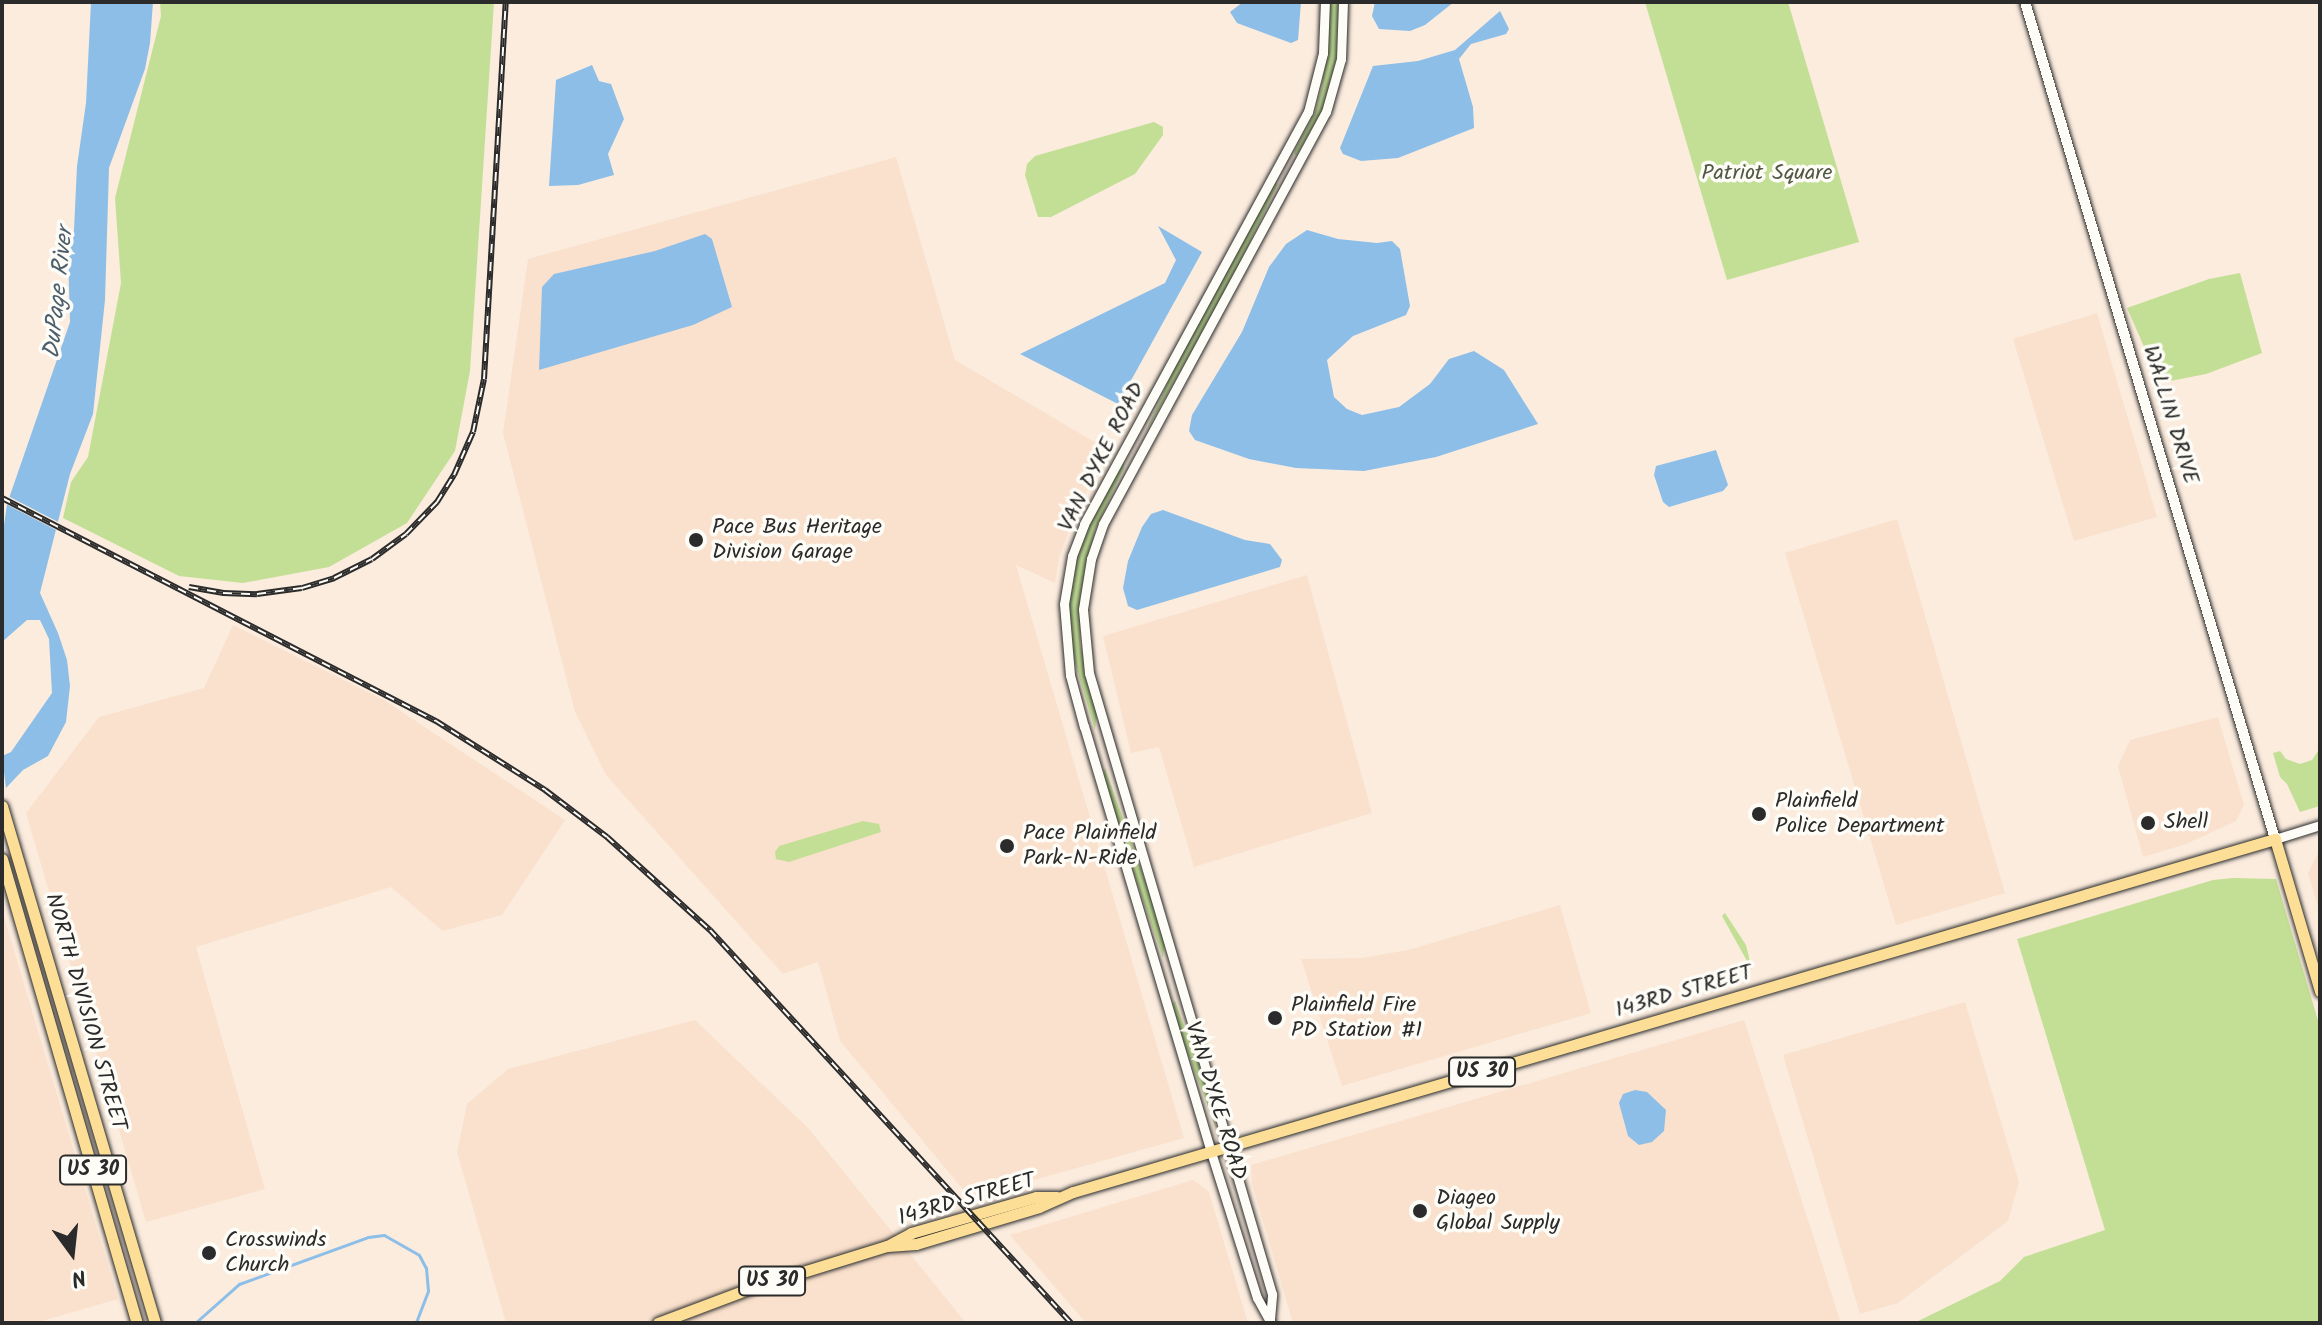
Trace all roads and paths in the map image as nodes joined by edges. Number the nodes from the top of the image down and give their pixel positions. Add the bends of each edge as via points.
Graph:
1 (1325, 2) edge
2 (1343, 2) edge
3 (2025, 2) edge
4 (2, 806) edge
5 (2320, 825) edge
6 (2275, 839) junction
7 (2, 859) edge
8 (2320, 991) edge
9 (1229, 1147) junction
10 (1211, 1152) junction
11 (131, 1239) junction
12 (114, 1244) junction
13 (1271, 1321) edge
14 (137, 1323) edge
15 (155, 1323) edge
16 (658, 1323) edge

1 - 10 street, VAN DYKE ROAD via 1323,53 1308,112 1084,524 1064,604 1070,675
2 - 9 street, VAN DYKE ROAD via 1341,59 1326,112 1103,524 1083,609 1089,673
3 - 6 main road, WALLIN DRIVE
4 - 11 main road, NORTH DIVISION STREET / US 30
5 - 6 street, 143RD STREET
6 - 8 main road
6 - 9 main road, 143RD STREET / US 30
7 - 12 main road, NORTH DIVISION STREET / US 30
9 - 10 main road, 143RD STREET / US 30
9 - 13 street, VAN DYKE ROAD via 1272,1294
10 - 13 street, VAN DYKE ROAD via 1257,1298
10 - 16 main road, 143RD STREET / US 30 via 911,1233 887,1246
11 - 12 main road
11 - 15 main road, NORTH DIVISION STREET / US 30
12 - 14 main road, NORTH DIVISION STREET / US 30

